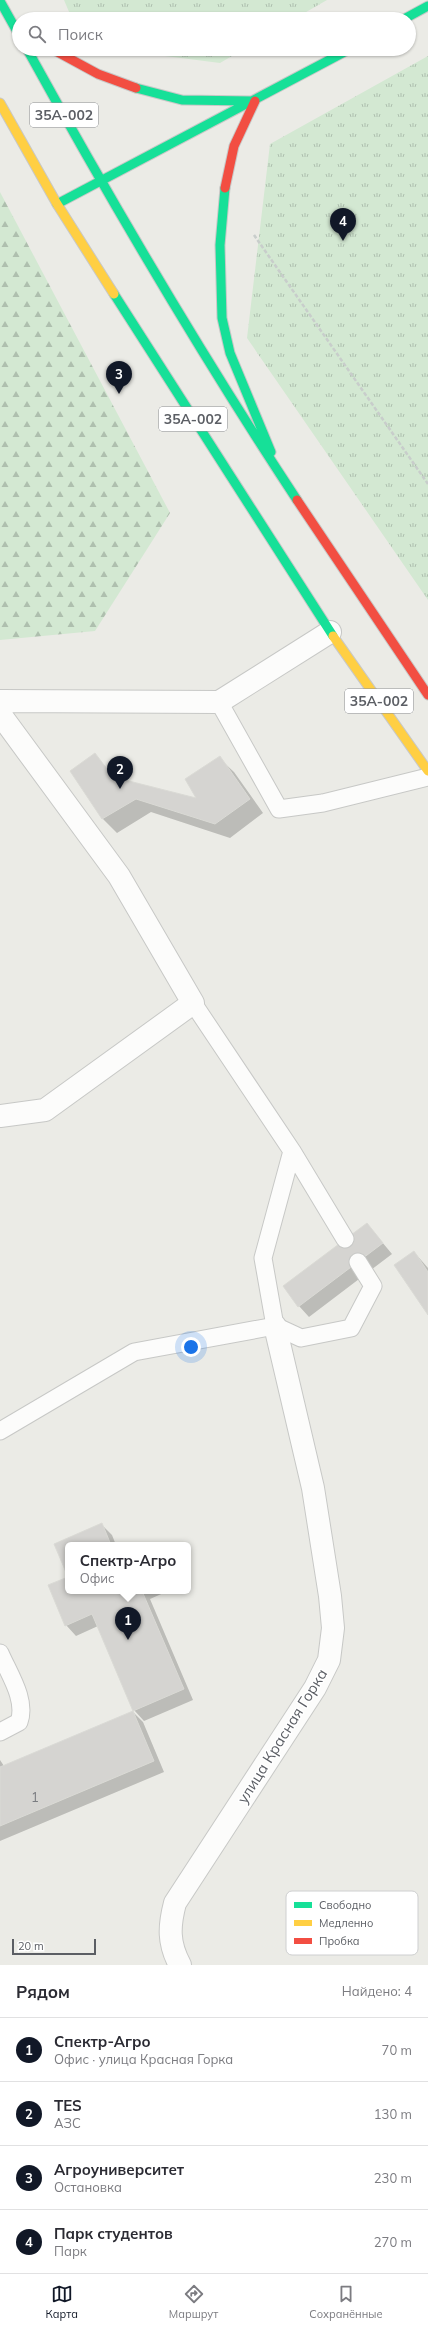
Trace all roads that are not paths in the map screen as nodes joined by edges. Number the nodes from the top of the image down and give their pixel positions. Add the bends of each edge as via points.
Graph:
1 (8, 0) edge
2 (0, 1) edge
3 (428, 6) edge
4 (17, 12) edge
5 (416, 12) edge
6 (12, 22) edge
7 (31, 56) edge
8 (64, 56) edge
9 (337, 56) edge
10 (256, 101) junction
11 (0, 104) edge
12 (100, 181) junction
13 (57, 204) junction
14 (278, 470) junction
15 (330, 632) junction
16 (428, 695) edge
17 (0, 701) edge
18 (219, 702) junction
19 (0, 714) edge
20 (428, 770) edge
21 (428, 777) edge
22 (193, 1003) junction
23 (0, 1116) edge
24 (292, 1151) junction
25 (345, 1239) dead end
26 (358, 1262) dead end
27 (275, 1326) junction
28 (0, 1431) edge
29 (0, 1653) edge
30 (0, 1732) edge
31 (180, 1965) edge

1 - 4 main road
2 - 6 main road
3 - 5 main road
7 - 12 main road, 35А-002
8 - 10 main road via 112,78 183,100
9 - 10 main road
10 - 12 main road
10 - 14 main road via 240,128 224,193 222,310 224,337
11 - 13 main road, 35А-002
12 - 13 main road
12 - 14 main road, 35А-002 via 210,365
13 - 15 main road, 35А-002
14 - 16 main road, 35А-002
15 - 18 street
15 - 20 main road, 35А-002
17 - 18 street
18 - 21 lane via 279,809 323,803
19 - 22 street via 119,876
22 - 23 street via 45,1110
22 - 24 lane
24 - 25 lane
24 - 27 lane via 263,1258
26 - 27 lane via 373,1286 351,1328 301,1338
27 - 28 lane via 134,1352
27 - 31 street, улица Красная Горка via 313,1488 332,1620 329,1660 315,1688 176,1903 170,1936
29 - 30 lane via 21,1702 22,1713 19,1722

